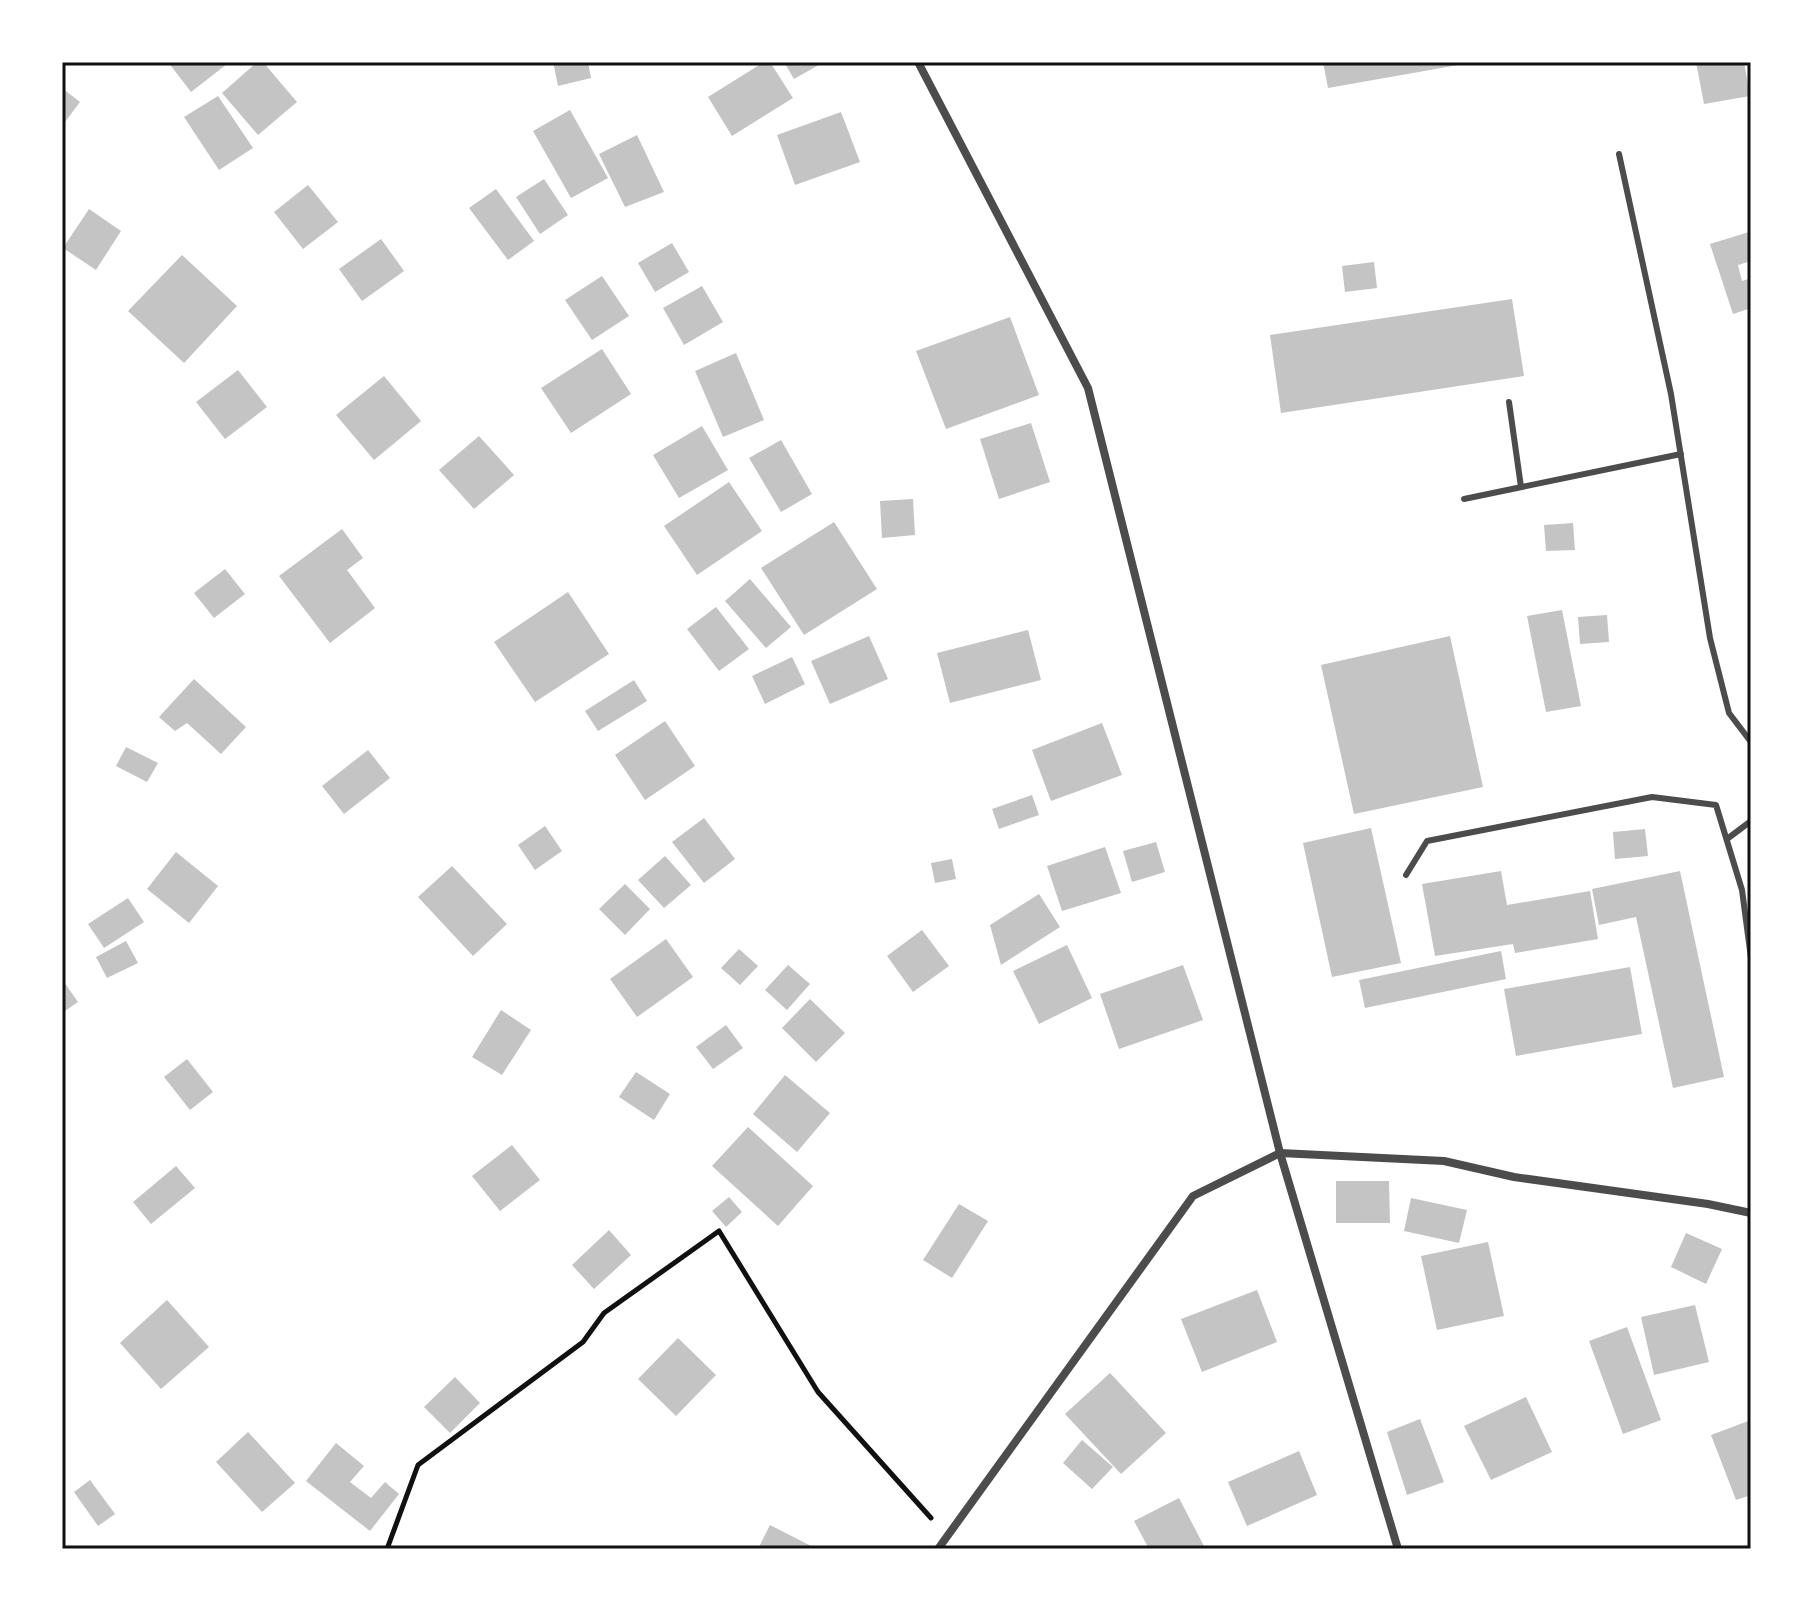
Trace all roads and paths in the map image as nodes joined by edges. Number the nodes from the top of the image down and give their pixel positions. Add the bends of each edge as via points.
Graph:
1 (920, 63) edge
2 (1619, 154) dead end
3 (1509, 402) dead end
4 (1681, 454) junction
5 (1521, 487) junction
6 (1464, 499) dead end
7 (1751, 742) edge
8 (1751, 821) edge
9 (1727, 839) junction
10 (1406, 875) dead end
11 (1751, 958) edge
12 (1280, 1153) junction
13 (1751, 1213) edge
14 (948, 1536) junction
15 (387, 1549) edge
16 (938, 1549) edge
17 (1398, 1549) edge

1 - 12 street via 1088,388
2 - 4 lane
3 - 5 lane
4 - 5 lane
4 - 7 lane via 1710,638 1729,713
5 - 6 lane
8 - 9 lane
9 - 10 lane via 1716,805 1652,797 1427,841
9 - 11 lane via 1742,890
12 - 13 street via 1444,1161 1514,1177
12 - 14 street via 1193,1196
12 - 17 street
14 - 15 path via 818,1392 719,1231 604,1313 583,1342 418,1465
14 - 16 street

